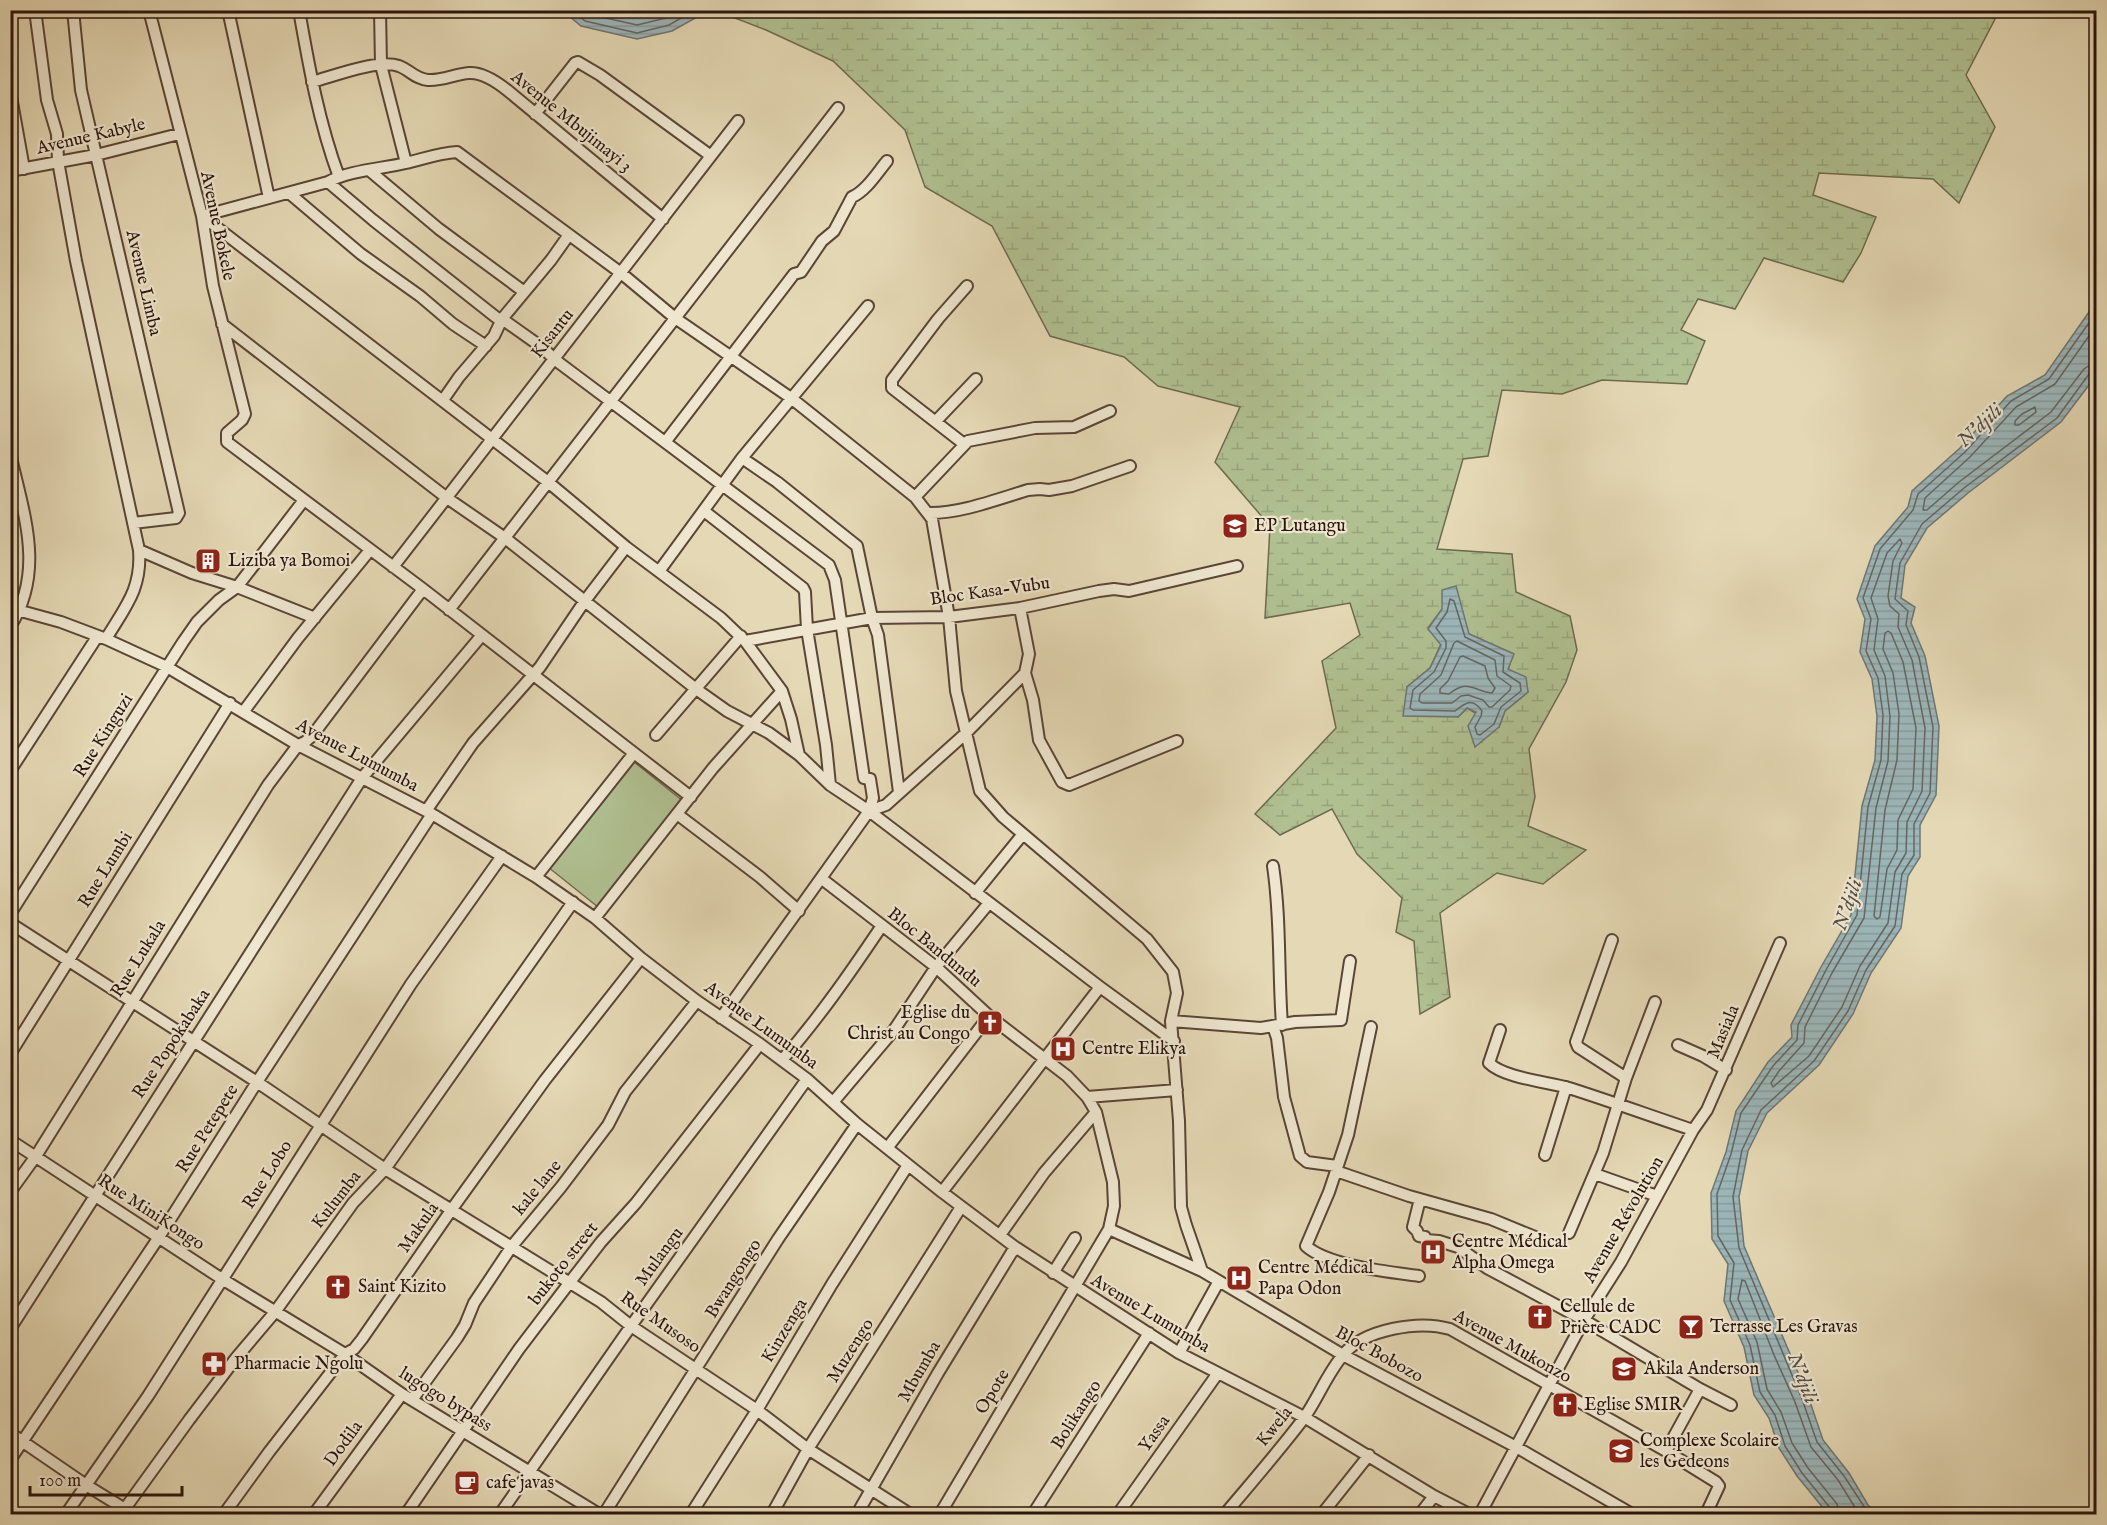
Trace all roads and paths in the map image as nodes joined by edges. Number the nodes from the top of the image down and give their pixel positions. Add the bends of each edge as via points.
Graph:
1 (35, 10) edge
2 (73, 10) edge
3 (149, 10) edge
4 (228, 10) edge
5 (299, 10) edge
6 (380, 10) edge
7 (381, 64) junction
8 (312, 82) junction
9 (10, 91) edge
10 (838, 108) dead end
11 (536, 114) junction
12 (738, 121) dead end
13 (179, 134) junction
14 (96, 155) junction
15 (711, 156) junction
16 (58, 161) junction
17 (887, 161) dead end
18 (406, 163) junction
19 (24, 169) junction
20 (10, 171) edge
21 (370, 171) junction
22 (339, 177) junction
23 (328, 182) junction
24 (289, 193) junction
25 (269, 198) junction
26 (202, 216) junction
27 (663, 219) junction
28 (568, 236) junction
29 (621, 273) junction
30 (967, 286) dead end
31 (523, 291) junction
32 (868, 306) dead end
33 (675, 318) junction
34 (502, 319) junction
35 (222, 324) junction
36 (486, 346) junction
37 (732, 356) junction
38 (555, 359) junction
39 (976, 379) dead end
40 (791, 398) junction
41 (443, 400) junction
42 (611, 401) junction
43 (1110, 411) dead end
44 (936, 421) junction
45 (492, 439) junction
46 (666, 441) junction
47 (964, 444) junction
48 (10, 453) edge
49 (742, 458) junction
50 (1130, 466) dead end
51 (548, 482) junction
52 (723, 483) junction
53 (915, 497) junction
54 (447, 498) junction
55 (304, 500) junction
56 (704, 511) junction
57 (928, 513) junction
58 (133, 523) junction
59 (505, 538) junction
60 (627, 547) junction
61 (139, 550) junction
62 (370, 550) junction
63 (1237, 566) dead end
64 (393, 567) junction
65 (660, 570) junction
66 (237, 587) junction
67 (423, 589) junction
68 (584, 602) junction
69 (1020, 608) junction
70 (15, 610) edge
71 (449, 610) junction
72 (949, 617) junction
73 (315, 618) junction
74 (872, 618) junction
75 (841, 624) junction
76 (10, 627) edge
77 (807, 630) junction
78 (482, 635) junction
79 (102, 638) junction
80 (743, 638) junction
81 (167, 667) junction
82 (1025, 673) junction
83 (534, 674) junction
84 (696, 689) junction
85 (782, 691) junction
86 (230, 703) junction
87 (244, 711) junction
88 (753, 725) junction
89 (965, 734) junction
90 (656, 735) dead end
91 (1177, 741) dead end
92 (298, 745) junction
93 (634, 753) junction
94 (799, 755) junction
95 (10, 771) edge
96 (362, 778) junction
97 (830, 785) junction
98 (898, 792) junction
99 (691, 797) junction
100 (869, 812) junction
101 (429, 813) junction
102 (677, 814) junction
103 (1023, 834) junction
104 (501, 856) junction
105 (1273, 866) dead end
106 (536, 877) junction
107 (822, 879) junction
108 (975, 893) junction
109 (573, 902) junction
110 (989, 903) junction
111 (799, 911) junction
112 (10, 914) edge
113 (595, 918) junction
114 (10, 923) edge
115 (881, 927) junction
116 (1612, 940) dead end
117 (1780, 944) dead end
118 (641, 958) junction
119 (69, 960) junction
120 (1350, 961) dead end
121 (936, 968) junction
122 (1100, 987) junction
123 (697, 1001) junction
124 (131, 1002) junction
125 (1655, 1002) dead end
126 (989, 1016) junction
127 (721, 1018) junction
128 (1171, 1021) junction
129 (1278, 1025) junction
130 (1371, 1027) dead end
131 (1500, 1030) dead end
132 (194, 1041) junction
133 (1174, 1041) junction
134 (760, 1044) junction
135 (1678, 1045) dead end
136 (10, 1054) edge
137 (1044, 1058) junction
138 (782, 1060) junction
139 (1726, 1070) junction
140 (1626, 1078) junction
141 (807, 1079) junction
142 (257, 1082) junction
143 (1566, 1087) junction
144 (1177, 1090) junction
145 (1087, 1096) junction
146 (834, 1101) junction
147 (1620, 1105) junction
148 (1096, 1112) junction
149 (857, 1124) junction
150 (319, 1125) junction
151 (1693, 1130) junction
152 (10, 1140) edge
153 (888, 1147) junction
154 (1545, 1155) dead end
155 (36, 1156) junction
156 (909, 1164) junction
157 (385, 1169) junction
158 (1336, 1169) junction
159 (1595, 1174) junction
160 (10, 1192) edge
161 (942, 1192) junction
162 (95, 1196) junction
163 (1657, 1196) junction
164 (1420, 1199) junction
165 (961, 1207) junction
166 (452, 1209) junction
167 (1109, 1229) junction
168 (1569, 1233) dead end
169 (999, 1235) junction
170 (159, 1238) junction
171 (1075, 1238) dead end
172 (1535, 1238) dead end
173 (512, 1246) junction
174 (1014, 1247) junction
175 (1202, 1271) junction
176 (1053, 1273) junction
177 (1419, 1275) dead end
178 (222, 1280) junction
179 (1219, 1281) junction
180 (570, 1282) junction
181 (1074, 1287) junction
182 (275, 1311) junction
183 (1584, 1320) junction
184 (631, 1326) junction
185 (10, 1329) edge
186 (1149, 1333) junction
187 (1179, 1353) junction
188 (345, 1354) junction
189 (1343, 1354) junction
190 (696, 1369) junction
191 (1218, 1373) junction
192 (1549, 1385) junction
193 (1700, 1389) junction
194 (402, 1394) junction
195 (412, 1400) junction
196 (1731, 1404) dead end
197 (757, 1410) junction
198 (1304, 1417) junction
199 (463, 1430) junction
200 (10, 1433) edge
201 (22, 1441) junction
202 (1516, 1447) junction
203 (808, 1449) junction
204 (1666, 1450) junction
205 (1369, 1455) junction
206 (10, 1460) edge
207 (529, 1473) junction
208 (86, 1485) junction
209 (873, 1490) junction
210 (1434, 1496) junction
211 (126, 1513) edge
212 (66, 1515) edge
213 (224, 1515) edge
214 (314, 1515) edge
215 (406, 1515) edge
216 (500, 1515) edge
217 (599, 1515) edge
218 (604, 1515) edge
219 (691, 1515) edge
220 (772, 1515) edge
221 (857, 1515) edge
222 (910, 1515) edge
223 (939, 1515) edge
224 (1033, 1515) edge
225 (1118, 1515) edge
226 (1225, 1515) edge
227 (1322, 1515) edge
228 (1420, 1515) edge
229 (1469, 1515) edge
230 (1480, 1515) edge
231 (1632, 1515) edge
232 (1706, 1515) edge

1 - 16 street via 47,100 57,134
2 - 14 street, Avenue Limba via 81,90
3 - 13 street, Avenue Bokele
4 - 25 street
5 - 8 street
6 - 7 street
7 - 8 street
7 - 11 street, Avenue Mbujimayi 3 via 398,66 425,80 477,74 495,81
7 - 18 street
8 - 22 street
9 - 19 street
10 - 33 street
11 - 15 street via 578,62
11 - 27 street, Avenue Mbujimayi 3
12 - 15 street, Kisantu
13 - 14 street, Avenue Kabyle
13 - 26 street, Avenue Bokele
14 - 16 street, Avenue Kabyle
14 - 58 street, Avenue Limba via 179,513 176,518
15 - 27 street, Kisantu
16 - 19 street, Avenue Kabyle
16 - 58 street
17 - 37 street via 852,197 834,231 822,241 801,272 794,274
18 - 21 street
18 - 28 street via 457,153
19 - 20 street, Avenue Kabyle
21 - 22 street
21 - 31 street via 439,229
22 - 23 street
23 - 24 street
23 - 34 street
24 - 25 street
24 - 36 street via 361,254
25 - 26 street
26 - 35 street, Avenue Bokele
26 - 41 street
27 - 29 street, Kisantu
28 - 29 street
28 - 31 street
29 - 33 street
29 - 38 street, Kisantu
30 - 44 street via 892,380 892,388
31 - 34 street
32 - 40 street
33 - 37 street
33 - 42 street
34 - 36 street
34 - 38 street
35 - 54 street
35 - 55 street, Avenue Bokele via 245,414 227,433 227,441
36 - 41 street
37 - 40 street
37 - 46 street
38 - 42 street
38 - 45 street, Kisantu
39 - 44 street
40 - 49 street
40 - 53 street
41 - 45 street
42 - 46 street
42 - 51 street
43 - 47 street via 1074,427 1035,428
44 - 47 street
45 - 51 street
45 - 54 street, Kisantu
46 - 52 street
47 - 53 street
48 - 70 street via 30,561 29,584
49 - 52 street
49 - 74 street via 857,546
50 - 57 street via 1072,486 1028,490
51 - 59 street
51 - 60 street
52 - 56 street
52 - 75 street via 830,565
53 - 57 street
54 - 59 street
54 - 64 street, Kisantu
55 - 62 street
55 - 66 street
56 - 65 street
56 - 77 street via 803,588
57 - 72 street
58 - 61 street
59 - 68 street
59 - 71 street
60 - 65 street
60 - 68 street, Rue Petepete
61 - 66 street
61 - 79 street via 136,590
62 - 64 street
62 - 73 street
63 - 69 street, Bloc Kasa-Vubu via 1129,591 1100,591
64 - 67 street
65 - 80 street
66 - 73 street
66 - 81 street, Rue Kinguzi via 197,622
67 - 71 street
67 - 92 street, Rue Lukala via 312,736
68 - 83 street, Rue Petepete
68 - 84 street
69 - 72 street, Bloc Kasa-Vubu
69 - 82 street via 1029,654
70 - 76 street
70 - 79 street, Avenue Lumumba
71 - 78 street
72 - 74 street, Bloc Kasa-Vubu
72 - 89 street via 956,691
73 - 87 street
74 - 75 street, Bloc Kasa-Vubu
74 - 98 street via 878,634
75 - 77 street, Bloc Kasa-Vubu
75 - 100 street via 864,778 871,783 873,798
77 - 80 street, Bloc Kasa-Vubu
77 - 97 street
78 - 83 street
78 - 96 street, Rue Popokabaka
79 - 81 street, Avenue Lumumba
79 - 95 street
80 - 84 street
80 - 85 street
81 - 86 street, Avenue Lumumba
81 - 112 street, Rue Kinguzi
82 - 89 street
82 - 91 street via 1039,740 1062,782 1069,785
83 - 93 street
83 - 101 street, Rue Petepete via 473,743
84 - 88 street
84 - 90 street
85 - 88 street
85 - 94 street
86 - 87 street, Avenue Lumumba
86 - 119 street, Rue Lumbi
87 - 92 street, Avenue Lumumba
88 - 94 street
88 - 99 street
89 - 98 street
89 - 103 street via 980,791
92 - 96 street, Avenue Lumumba
92 - 124 street, Rue Lukala via 268,785
93 - 99 street
93 - 106 street
94 - 97 street
96 - 101 street, Avenue Lumumba
96 - 132 street, Rue Popokabaka
97 - 100 street
98 - 100 street via 886,805
99 - 102 street
100 - 107 street
100 - 108 street
101 - 104 street, Avenue Lumumba
101 - 142 street, Rue Petepete
102 - 111 street
102 - 113 street
103 - 108 street
103 - 128 street via 1147,939 1173,972 1177,993
104 - 106 street, Avenue Lumumba
104 - 150 street, Rue Lobo
105 - 129 street via 1280,921
106 - 109 street, Avenue Lumumba
107 - 111 street
107 - 115 street, Bloc Bandundu
108 - 110 street
109 - 113 street, Avenue Lumumba
109 - 157 street, Kulumba
110 - 121 street
110 - 122 street
111 - 127 street
113 - 118 street, Avenue Lumumba
114 - 119 street, Rue Musoso
115 - 121 street, Bloc Bandundu
115 - 138 street via 815,1021
116 - 140 street via 1576,1042
117 - 139 street, Masiala
118 - 123 street, Avenue Lumumba
118 - 166 street, Makula via 545,1080
119 - 124 street, Rue Musoso
119 - 136 street, Rue Lumbi
120 - 129 street via 1341,1020
121 - 126 street, Bloc Bandundu
121 - 146 street via 894,1030
122 - 133 street
122 - 137 street
123 - 127 street, Avenue Lumumba
123 - 173 street, kale lane via 625,1092 608,1125
124 - 132 street, Rue Musoso
124 - 155 street, Rue Lukala
125 - 140 street
126 - 137 street, Bloc Bandundu
126 - 153 street
127 - 134 street, Avenue Lumumba
128 - 129 street via 1241,1028
128 - 133 street
129 - 158 street via 1284,1097 1300,1156
130 - 158 street via 1348,1135
131 - 143 street via 1489,1063 1519,1077
132 - 142 street, Rue Musoso
132 - 162 street, Rue Popokabaka
133 - 144 street
134 - 138 street, Avenue Lumumba
134 - 180 street, bukoto street
135 - 139 street
137 - 145 street, Bloc Bandundu
137 - 161 street
138 - 141 street, Avenue Lumumba
139 - 151 street, Masiala
140 - 147 street
141 - 146 street, Avenue Lumumba
141 - 184 street, Mulangu
142 - 150 street, Rue Musoso
142 - 170 street, Rue Petepete
143 - 147 street
143 - 154 street
144 - 145 street
144 - 175 street via 1181,1207
145 - 148 street, Bloc Bandundu
146 - 149 street, Avenue Lumumba
147 - 151 street
147 - 159 street
148 - 167 street, Bloc Bandundu via 1113,1182 1114,1206
148 - 169 street via 1044,1173
149 - 153 street, Avenue Lumumba
149 - 190 street, Bwangongo
150 - 157 street, Rue Musoso
150 - 178 street, Rue Lobo
151 - 163 street, Avenue Révolution
152 - 155 street, Rue MiniKongo
153 - 156 street, Avenue Lumumba
155 - 160 street, Rue Lukala
155 - 162 street, Rue MiniKongo
156 - 161 street, Avenue Lumumba
156 - 197 street, Kinzenga
157 - 166 street, Rue Musoso
157 - 182 street, Kulumba via 353,1203
158 - 164 street
158 - 177 street via 1306,1246 1360,1267
159 - 163 street
159 - 168 street
161 - 165 street, Avenue Lumumba
162 - 170 street, Rue MiniKongo
162 - 185 street, Rue Popokabaka
163 - 183 street, Avenue Révolution
164 - 172 street via 1491,1219
164 - 183 street via 1413,1227 1419,1236 1458,1247 1487,1268
165 - 169 street, Avenue Lumumba
165 - 203 street, Muzengo
166 - 173 street, Rue Musoso
166 - 188 street, Makula via 362,1339
167 - 175 street, Bloc Bobozo
167 - 181 street, Bloc Bandundu
169 - 174 street, Avenue Lumumba
170 - 178 street, Rue MiniKongo
170 - 201 street, Rue Petepete
171 - 176 street
173 - 180 street, Rue Musoso
173 - 195 street, kale lane via 474,1303 457,1338
174 - 176 street, Avenue Lumumba
174 - 209 street, Mbumba
175 - 179 street, Bloc Bobozo
176 - 181 street, Avenue Lumumba
178 - 182 street, Rue MiniKongo
178 - 208 street, Rue Lobo
179 - 187 street
179 - 189 street, Bloc Bobozo
180 - 184 street, Rue Musoso
180 - 199 street, bukoto street
181 - 186 street, Avenue Lumumba
181 - 223 street, Opote
182 - 188 street, lugogo bypass
182 - 211 street, Kulumba via 202,1402
183 - 192 street, Avenue Révolution
183 - 193 street
184 - 190 street, Rue Musoso
184 - 207 street, Mulangu
186 - 187 street, Avenue Lumumba
186 - 224 street, Bolikango
187 - 191 street, Avenue Lumumba
188 - 194 street, lugogo bypass
188 - 213 street, Makula
189 - 192 street, Avenue Mukonzo via 1358,1342 1395,1328 1440,1326
189 - 198 street, Kwela
189 - 202 street, Bloc Bobozo
190 - 197 street, Rue Musoso
190 - 218 street, Bwangongo
191 - 198 street, Avenue Lumumba
191 - 225 street, Yassa
192 - 202 street, Avenue Révolution
192 - 204 street, Avenue Mukonzo
193 - 196 street
193 - 204 street
194 - 195 street, lugogo bypass
194 - 214 street, Dodila
195 - 199 street, lugogo bypass
197 - 203 street, Rue Musoso
197 - 219 street, Kinzenga
198 - 205 street, Avenue Lumumba
198 - 226 street, Kwela
199 - 207 street, lugogo bypass
199 - 215 street, bukoto street
200 - 201 street
201 - 206 street, Rue Petepete
201 - 208 street
202 - 230 street, Avenue Révolution
202 - 231 street, Bloc Bobozo
203 - 209 street, Rue Musoso
203 - 220 street, Muzengo
204 - 232 street, Avenue Mukonzo via 1719,1486
205 - 210 street, Avenue Lumumba
205 - 227 street
207 - 216 street, Mulangu
207 - 217 street, lugogo bypass
208 - 211 street
208 - 212 street, Rue Lobo
209 - 221 street, Mbumba
209 - 222 street, Rue Musoso
210 - 228 street
210 - 229 street, Avenue Lumumba

